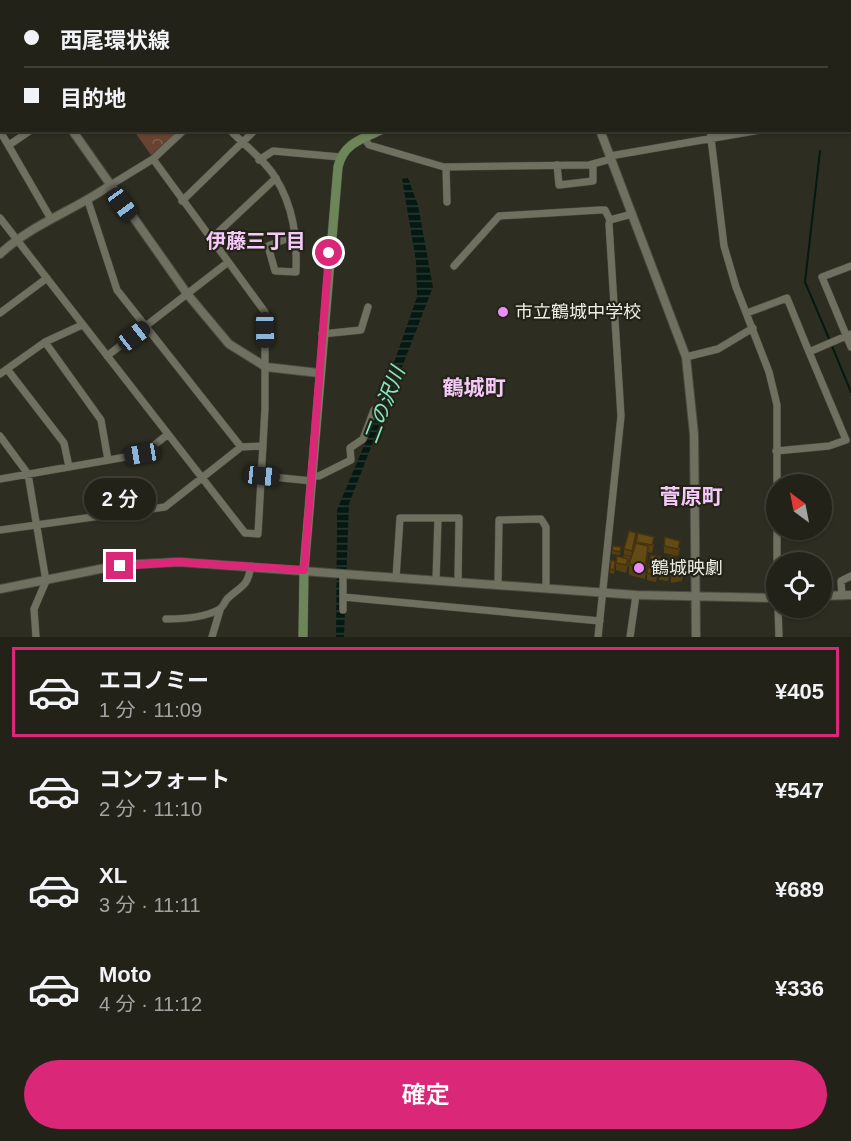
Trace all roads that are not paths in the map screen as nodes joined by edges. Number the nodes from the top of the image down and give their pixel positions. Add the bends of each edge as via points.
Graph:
1 (1, 132) edge
2 (28, 132) edge
3 (73, 132) edge
4 (182, 132) edge
5 (232, 132) edge
6 (253, 132) edge
7 (377, 132) edge
8 (601, 132) edge
9 (736, 132) edge
10 (711, 134) edge
11 (364, 138) junction
12 (242, 144) junction
13 (9, 145) junction
14 (340, 157) junction
15 (610, 157) junction
16 (153, 159) junction
17 (259, 160) junction
18 (557, 165) junction
19 (593, 165) junction
20 (446, 167) junction
21 (276, 178) junction
22 (109, 186) junction
23 (88, 201) junction
24 (182, 201) junction
25 (447, 202) dead end
26 (632, 214) junction
27 (0, 218) edge
28 (51, 219) junction
29 (610, 220) junction
30 (296, 235) junction
31 (16, 239) junction
32 (210, 240) junction
33 (0, 254) edge
34 (226, 263) junction
35 (454, 266) dead end
36 (851, 266) edge
37 (46, 279) junction
38 (188, 294) junction
39 (368, 307) dead end
40 (0, 313) edge
41 (747, 314) junction
42 (82, 325) junction
43 (147, 326) junction
44 (753, 328) junction
45 (322, 334) junction
46 (848, 335) edge
47 (45, 342) junction
48 (851, 347) edge
49 (809, 352) junction
50 (107, 356) junction
51 (686, 357) junction
52 (266, 367) junction
53 (7, 369) junction
54 (319, 373) junction
55 (0, 374) edge
56 (374, 410) dead end
57 (167, 435) junction
58 (0, 436) edge
59 (241, 447) junction
60 (263, 447) junction
61 (776, 451) junction
62 (108, 460) junction
63 (69, 467) junction
64 (28, 474) junction
65 (262, 476) junction
66 (202, 477) junction
67 (312, 478) junction
68 (0, 479) edge
69 (438, 518) junction
70 (37, 523) junction
71 (0, 530) edge
72 (777, 552) edge
73 (251, 566) junction
74 (304, 570) junction
75 (343, 574) junction
76 (851, 576) edge
77 (396, 578) junction
78 (436, 580) junction
79 (458, 580) junction
80 (46, 581) junction
81 (498, 584) junction
82 (546, 588) junction
83 (0, 589) edge
84 (603, 592) junction
85 (636, 595) junction
86 (846, 595) edge
87 (343, 597) junction
88 (695, 597) junction
89 (766, 598) edge
90 (220, 610) junction
91 (343, 610) dead end
92 (778, 618) edge
93 (166, 619) dead end
94 (600, 621) junction
95 (36, 637) edge
96 (212, 637) edge
97 (303, 637) edge
98 (598, 637) edge
99 (630, 637) edge
100 (696, 637) edge
101 (779, 637) edge

1 - 13 street
2 - 13 street
3 - 22 street
4 - 16 street
5 - 12 street
6 - 12 street
7 - 11 main road
8 - 15 street
9 - 10 street
10 - 15 street
10 - 41 street via 724,246
11 - 14 main road via 349,146
11 - 20 street via 369,145
12 - 17 street
12 - 24 street
13 - 28 street
14 - 17 street via 273,151
14 - 45 main road
15 - 19 street
15 - 26 street
16 - 22 street
16 - 24 street
17 - 21 street
18 - 19 street
18 - 19 street via 559,185 593,182
18 - 20 street
20 - 25 street
21 - 30 street
21 - 32 street
22 - 23 street
22 - 38 street
23 - 28 street
23 - 43 street via 117,290
24 - 32 street
26 - 29 street
26 - 51 street
27 - 31 street
28 - 31 street
29 - 35 street via 605,210 502,215
29 - 84 street via 621,416
30 - 30 street via 296,272 275,271 268,246
31 - 33 street
31 - 37 street
32 - 34 street
34 - 38 street
34 - 52 street via 265,312
36 - 46 street via 822,277
37 - 40 street
37 - 42 street
38 - 43 street
38 - 52 street via 229,344
39 - 45 street via 361,330
41 - 44 street
41 - 49 street via 787,298
42 - 47 street
42 - 50 street
43 - 50 street
43 - 59 street
44 - 51 street via 718,349
44 - 61 street via 770,372 777,405
45 - 54 main road
46 - 48 street
46 - 49 street
47 - 53 street
47 - 62 street via 101,420
49 - 61 street via 846,440 830,446
50 - 57 street
51 - 88 street via 694,434
52 - 54 street
52 - 60 street
53 - 55 street
53 - 63 street via 64,443
54 - 67 main road
56 - 67 street via 363,439 350,448 351,460
57 - 62 street via 142,454
57 - 66 street
58 - 64 street
59 - 60 street
59 - 66 street
60 - 65 street
61 - 72 street
62 - 63 street
63 - 64 street
64 - 68 street
64 - 70 street
65 - 66 street via 258,534 245,533
65 - 67 street
66 - 70 street via 165,507
67 - 74 main road
69 - 77 street via 400,518
69 - 78 street
69 - 79 street via 459,518
70 - 71 street
70 - 80 street
73 - 74 street
73 - 80 street via 179,562 120,566
73 - 90 street via 243,588 227,599
74 - 75 street
74 - 97 main road
75 - 77 street
75 - 87 street
76 - 86 street via 841,581
77 - 78 street
78 - 79 street
79 - 81 street
80 - 83 street
80 - 95 street via 34,609
81 - 82 street
81 - 82 street via 499,520 541,519 546,527
82 - 84 street
84 - 85 street
84 - 94 street
85 - 88 street
85 - 99 street
87 - 91 street
87 - 94 street
88 - 89 street
88 - 100 street
90 - 93 street
90 - 96 street
92 - 101 street
94 - 98 street

